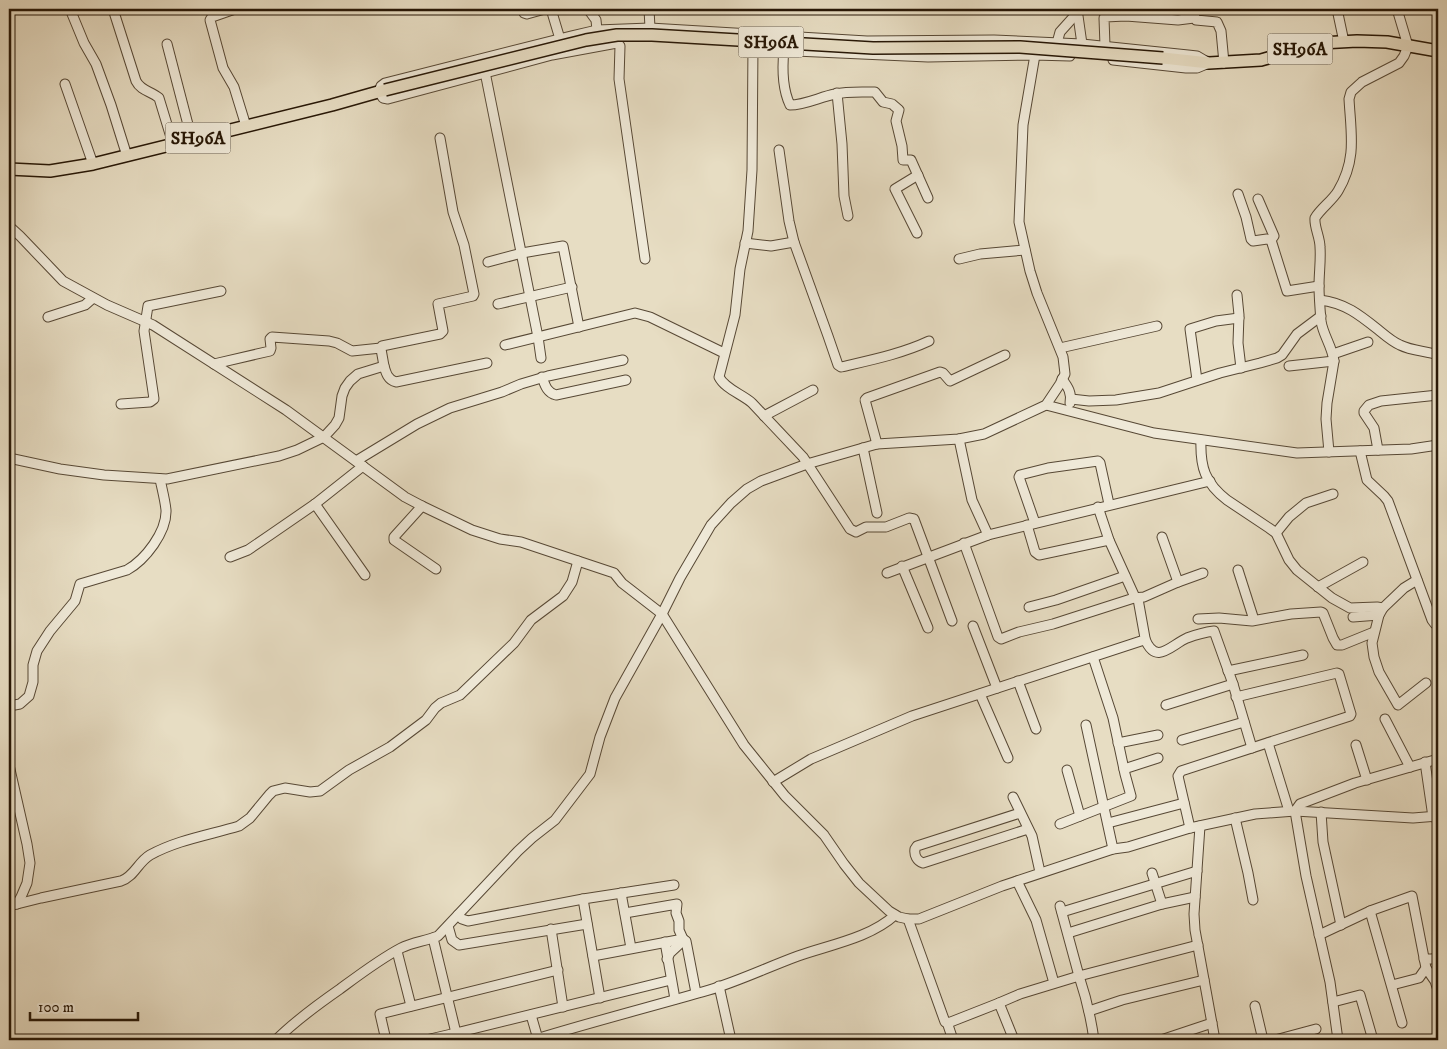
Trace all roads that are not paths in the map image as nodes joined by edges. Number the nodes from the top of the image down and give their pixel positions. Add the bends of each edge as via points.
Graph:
1 (70, 9) edge
2 (113, 9) edge
3 (235, 9) edge
4 (522, 9) edge
5 (545, 9) edge
6 (552, 9) edge
7 (588, 9) edge
8 (649, 9) edge
9 (1336, 9) edge
10 (1397, 9) edge
11 (1078, 10) edge
12 (1193, 13) edge
13 (650, 28) junction
14 (597, 30) junction
15 (754, 35) junction
16 (560, 39) junction
17 (1038, 42) junction
18 (1344, 42) junction
19 (1057, 43) junction
20 (166, 44) dead end
21 (1082, 44) junction
22 (1105, 46) junction
23 (1408, 46) junction
24 (753, 49) junction
25 (784, 50) junction
26 (1438, 50) edge
27 (1034, 55) junction
28 (1209, 63) junction
29 (1224, 63) junction
30 (485, 72) junction
31 (65, 84) dead end
32 (382, 91) junction
33 (837, 93) junction
34 (246, 126) junction
35 (440, 138) dead end
36 (192, 140) junction
37 (173, 144) junction
38 (779, 150) dead end
39 (127, 156) junction
40 (92, 164) junction
41 (9, 169) edge
42 (918, 175) junction
43 (1238, 194) dead end
44 (928, 198) dead end
45 (1258, 200) dead end
46 (848, 216) dead end
47 (9, 226) edge
48 (917, 233) dead end
49 (1271, 240) junction
50 (794, 242) junction
51 (745, 243) junction
52 (1025, 250) junction
53 (522, 254) junction
54 (645, 259) dead end
55 (959, 259) dead end
56 (488, 262) dead end
57 (1319, 286) junction
58 (572, 287) junction
59 (221, 291) dead end
60 (1237, 295) dead end
61 (93, 298) junction
62 (530, 298) junction
63 (1320, 300) junction
64 (498, 304) dead end
65 (1321, 316) junction
66 (48, 317) dead end
67 (1239, 318) junction
68 (146, 322) junction
69 (1157, 326) dead end
70 (579, 328) junction
71 (538, 337) junction
72 (929, 341) dead end
73 (1368, 342) dead end
74 (505, 345) dead end
75 (381, 348) junction
76 (1060, 348) junction
77 (724, 353) junction
78 (1006, 355) dead end
79 (1438, 355) edge
80 (1334, 357) junction
81 (541, 358) dead end
82 (623, 360) dead end
83 (487, 363) dead end
84 (214, 364) junction
85 (384, 366) junction
86 (1289, 366) dead end
87 (1240, 368) junction
88 (542, 378) junction
89 (1062, 379) junction
90 (626, 380) dead end
91 (1197, 380) junction
92 (812, 390) dead end
93 (1438, 395) edge
94 (1071, 400) junction
95 (121, 404) dead end
96 (1046, 405) junction
97 (1067, 410) junction
98 (764, 416) junction
99 (1085, 416) junction
100 (324, 437) junction
101 (959, 440) junction
102 (1201, 440) junction
103 (877, 444) junction
104 (1438, 445) edge
105 (863, 448) junction
106 (1378, 450) junction
107 (1360, 451) junction
108 (1329, 452) junction
109 (9, 458) edge
110 (360, 464) junction
111 (808, 464) junction
112 (160, 479) junction
113 (1210, 481) junction
114 (1333, 494) dead end
115 (315, 504) junction
116 (1109, 504) junction
117 (422, 506) junction
118 (1098, 507) junction
119 (877, 513) dead end
120 (1031, 524) junction
121 (988, 534) junction
122 (1276, 534) junction
123 (1162, 537) dead end
124 (1109, 540) junction
125 (964, 543) junction
126 (230, 557) dead end
127 (928, 557) junction
128 (578, 561) junction
129 (1364, 562) dead end
130 (902, 566) junction
131 (436, 569) dead end
132 (1238, 570) dead end
133 (887, 573) dead end
134 (1203, 573) dead end
135 (365, 575) dead end
136 (1125, 576) junction
137 (1417, 580) junction
138 (1178, 582) junction
139 (1318, 587) junction
140 (1136, 598) junction
141 (1029, 607) dead end
142 (1381, 612) junction
143 (662, 614) junction
144 (1354, 617) dead end
145 (1198, 619) dead end
146 (1254, 620) junction
147 (952, 621) dead end
148 (1438, 624) edge
149 (973, 626) dead end
150 (928, 628) dead end
151 (1374, 632) junction
152 (1145, 639) junction
153 (1303, 655) dead end
154 (1093, 657) junction
155 (1228, 671) junction
156 (1018, 681) junction
157 (1426, 682) dead end
158 (1233, 684) junction
159 (997, 688) junction
160 (980, 694) junction
161 (1236, 697) junction
162 (1166, 705) dead end
163 (9, 706) edge
164 (1384, 719) dead end
165 (1244, 722) junction
166 (1086, 725) dead end
167 (1036, 729) dead end
168 (1158, 735) dead end
169 (1182, 740) dead end
170 (1118, 743) junction
171 (1268, 743) junction
172 (1356, 745) dead end
173 (1252, 748) junction
174 (1008, 758) dead end
175 (1158, 758) dead end
176 (1438, 759) edge
177 (1425, 762) junction
178 (9, 765) edge
179 (1410, 767) junction
180 (1124, 769) junction
181 (1067, 770) dead end
182 (1367, 780) junction
183 (773, 782) junction
184 (1013, 797) dead end
185 (1184, 803) junction
186 (1105, 806) junction
187 (1292, 811) junction
188 (1321, 812) junction
189 (1020, 813) junction
190 (1080, 816) junction
191 (1436, 817) edge
192 (1235, 818) junction
193 (1108, 823) junction
194 (1060, 824) dead end
195 (1200, 826) junction
196 (1190, 828) junction
197 (1028, 829) junction
198 (1113, 849) junction
199 (1197, 871) junction
200 (1040, 872) junction
201 (1152, 873) dead end
202 (1017, 881) junction
203 (1156, 884) junction
204 (674, 885) dead end
205 (621, 893) junction
206 (1195, 897) junction
207 (583, 899) junction
208 (1253, 900) dead end
209 (1162, 904) junction
210 (13, 905) edge
211 (1370, 911) junction
212 (625, 913) junction
213 (458, 914) junction
214 (895, 915) junction
215 (908, 919) junction
216 (587, 924) junction
217 (1341, 925) junction
218 (448, 926) junction
219 (551, 929) junction
220 (1068, 933) junction
221 (1319, 935) junction
222 (433, 938) junction
223 (684, 939) junction
224 (664, 942) junction
225 (1198, 945) junction
226 (631, 948) junction
227 (397, 951) junction
228 (593, 956) junction
229 (1438, 957) edge
230 (668, 959) junction
231 (1425, 963) junction
232 (558, 970) junction
233 (1079, 976) junction
234 (671, 980) junction
235 (1204, 980) junction
236 (1054, 983) junction
237 (1392, 985) junction
238 (719, 986) junction
239 (1438, 990) edge
240 (696, 993) junction
241 (447, 997) junction
242 (600, 998) junction
243 (675, 999) junction
244 (1333, 1002) junction
245 (999, 1003) junction
246 (411, 1006) junction
247 (1255, 1006) dead end
248 (560, 1010) junction
249 (1089, 1011) junction
250 (531, 1015) junction
251 (947, 1022) junction
252 (1212, 1023) junction
253 (1402, 1023) dead end
254 (1316, 1029) dead end
255 (456, 1033) junction
256 (276, 1040) edge
257 (386, 1040) edge
258 (426, 1040) edge
259 (535, 1040) edge
260 (731, 1040) edge
261 (953, 1040) edge
262 (1014, 1040) edge
263 (1094, 1040) edge
264 (1162, 1040) edge
265 (1215, 1040) edge
266 (1263, 1040) edge
267 (1275, 1040) edge
268 (1338, 1040) edge
269 (1373, 1040) edge

1 - 39 street via 96,64
2 - 37 street via 136,81 143,90 159,98
3 - 34 street via 210,20 223,68 234,87
4 - 5 street via 527,14
6 - 16 street
7 - 14 street via 596,20
8 - 13 street
9 - 18 street
10 - 23 street
11 - 19 street via 1060,32
11 - 21 street
12 - 22 street via 1178,20 1105,17
12 - 29 street via 1196,20 1217,22
13 - 14 street
13 - 15 street
14 - 16 street
15 - 17 street via 867,41
15 - 24 street
16 - 32 street via 385,84 381,86
17 - 19 street
17 - 27 street
18 - 23 main road, SH96A via 1387,42
18 - 29 main road, SH96A via 1321,43 1261,60
19 - 21 street
20 - 36 street
21 - 22 street
22 - 28 street via 1197,56
23 - 26 main road, SH96A
23 - 57 street via 1399,63 1368,78 1349,95 1350,162 1337,193 1314,221 1320,240
24 - 25 street
24 - 51 street via 752,170
25 - 27 street via 928,57
25 - 33 street via 783,83 790,105
27 - 28 street via 1080,56 1186,68
27 - 52 street via 1023,125 1019,211
28 - 29 main road, SH96A
28 - 32 main road, SH96A, bridge via 1020,47 873,48 617,35
30 - 32 street via 388,98 383,98
30 - 53 street
30 - 54 street via 615,42 620,46 619,79
31 - 40 street
32 - 34 main road, SH96A
33 - 42 street via 875,92 884,102 899,110 896,121 903,160 911,160
33 - 46 street
34 - 36 main road, SH96A
35 - 75 street via 453,212 474,294 438,304 443,331 440,334
36 - 37 main road, SH96A
37 - 39 main road, SH96A
38 - 50 street
39 - 40 main road, SH96A
40 - 41 main road, SH96A via 50,171
42 - 44 street
42 - 48 street via 896,189
43 - 49 street via 1252,240
45 - 49 street via 1274,236
47 - 61 street via 63,281
49 - 57 street via 1287,292
50 - 51 street via 771,246
50 - 72 street via 838,366 891,356
51 - 77 street via 735,315
52 - 55 street
52 - 76 street via 1037,293
53 - 56 street
53 - 58 street via 563,246
53 - 62 street
57 - 63 street
58 - 62 street
58 - 70 street
59 - 68 street via 149,305
60 - 67 street
61 - 66 street via 85,305
61 - 68 street
62 - 64 street
62 - 71 street
63 - 65 street
63 - 79 street via 1361,315 1400,345
65 - 80 street
65 - 87 street via 1293,338 1282,355
67 - 87 street
67 - 91 street via 1190,329
68 - 84 street
68 - 95 street via 144,331 154,399
69 - 76 street
70 - 71 street
70 - 77 street via 641,314
71 - 74 street
71 - 81 street
73 - 80 street
75 - 84 street via 356,351 329,341 272,337 270,351
75 - 85 street
76 - 89 street via 1065,374
77 - 98 street via 720,380 744,396
78 - 103 street via 950,381 940,372 867,398
80 - 86 street
80 - 108 street via 1326,419
82 - 88 street
83 - 85 street via 396,382 388,377
84 - 100 street
85 - 100 street via 358,374 350,381 342,396 339,418
87 - 91 street
88 - 90 street via 546,389 556,395
88 - 110 street via 450,408 417,424
89 - 94 street via 1069,388
89 - 96 street
91 - 94 street via 1137,397
92 - 98 street
93 - 106 street via 1369,405 1364,414 1374,428
94 - 97 street
94 - 99 street
96 - 97 street
96 - 101 street via 984,434
97 - 99 street
98 - 111 street
99 - 102 street via 1154,433
100 - 110 street
100 - 112 street via 279,456
101 - 103 street
101 - 121 street via 972,500
102 - 108 street via 1296,453
102 - 113 street via 1201,464
103 - 105 street
104 - 106 street
105 - 111 street
105 - 119 street
106 - 107 street
107 - 108 street
107 - 137 street via 1366,477 1388,501
109 - 112 street via 60,469
110 - 115 street
110 - 117 street
111 - 127 street via 850,529 856,532 912,518
111 - 143 street via 761,481 731,503 712,525
112 - 163 street via 166,510 159,536 134,566 80,584 75,601 37,651 29,696 20,704
113 - 116 street
113 - 122 street via 1220,495
114 - 122 street via 1306,503 1289,516
115 - 126 street via 248,550
115 - 135 street
116 - 118 street
116 - 120 street via 1098,461 1020,475
117 - 128 street via 472,530
117 - 131 street via 394,540
118 - 120 street
118 - 124 street
120 - 121 street
120 - 124 street via 1034,552 1038,555
121 - 125 street
122 - 139 street via 1289,560
123 - 138 street
124 - 136 street
125 - 127 street
125 - 140 street via 999,639
127 - 130 street
127 - 147 street
128 - 143 street via 614,573
128 - 210 street via 572,582 563,596 531,620 514,643 460,695 441,703 406,736 320,791 279,789 268,795 250,818 239,826 181,842 150,855 127,879
129 - 139 street
130 - 133 street
130 - 150 street
132 - 146 street
134 - 138 street
136 - 140 street
136 - 141 street
137 - 142 street via 1404,588
137 - 148 street via 1432,620
138 - 140 street
139 - 142 street via 1350,608 1377,607
140 - 152 street
142 - 144 street
142 - 151 street
143 - 183 street via 744,745
143 - 213 street via 615,698 592,768 583,784 555,820 518,851
145 - 146 street
146 - 151 street via 1322,612 1335,643 1339,645
149 - 159 street
151 - 157 street via 1374,657 1398,705
152 - 154 street
152 - 155 street via 1152,651 1160,652 1186,638 1213,631
153 - 155 street
154 - 156 street
154 - 170 street
155 - 158 street
156 - 159 street
156 - 167 street
158 - 161 street
158 - 162 street
159 - 160 street
160 - 174 street
160 - 183 street via 912,716 822,754
161 - 165 street
161 - 171 street via 1339,674 1350,716
164 - 179 street
165 - 169 street
165 - 173 street
166 - 186 street
168 - 170 street
170 - 180 street
171 - 173 street
171 - 187 street
172 - 182 street
173 - 185 street via 1181,771 1178,776
175 - 180 street
176 - 177 street
177 - 179 street
177 - 191 street
178 - 210 street via 30,863 27,883
179 - 182 street
180 - 186 street via 1131,796
181 - 190 street
182 - 187 street via 1300,804
183 - 214 street via 824,835 859,883
184 - 189 street
185 - 193 street
185 - 196 street
186 - 190 street
186 - 193 street
187 - 188 street
187 - 192 street
187 - 221 street
188 - 191 street
188 - 217 street via 1323,842
189 - 197 street
189 - 197 street via 917,846 915,856 923,863
190 - 194 street
192 - 195 street
192 - 208 street
193 - 198 street
195 - 196 street
195 - 199 street
196 - 198 street
197 - 200 street
198 - 200 street
199 - 203 street
199 - 206 street
200 - 202 street
201 - 203 street
202 - 215 street via 920,919
202 - 236 street via 1036,920
203 - 209 street
203 - 220 street via 1061,909
204 - 205 street
205 - 207 street
205 - 212 street
206 - 209 street
206 - 225 street
207 - 213 street via 468,921
207 - 216 street
209 - 220 street
211 - 217 street
211 - 231 street via 1412,896
211 - 237 street
212 - 223 street via 676,904 679,930
212 - 226 street
213 - 218 street
214 - 215 street
214 - 238 street via 882,926
215 - 251 street
216 - 219 street
216 - 228 street
217 - 221 street
218 - 219 street via 452,940 459,945
218 - 222 street
219 - 232 street
220 - 233 street
221 - 244 street
222 - 227 street
222 - 241 street
223 - 224 street
223 - 230 street
223 - 240 street
224 - 226 street
224 - 230 street
225 - 233 street
225 - 235 street
226 - 228 street
227 - 246 street
227 - 256 street via 319,1003
228 - 242 street
229 - 231 street
230 - 234 street
231 - 237 street via 1419,978
231 - 239 street
232 - 241 street
232 - 248 street
233 - 236 street
233 - 249 street
234 - 242 street
234 - 243 street
235 - 249 street
235 - 252 street
236 - 245 street
237 - 253 street
238 - 240 street
238 - 260 street
240 - 243 street
241 - 246 street
241 - 255 street
242 - 248 street
243 - 259 street
244 - 268 street
244 - 269 street via 1360,995
245 - 251 street
245 - 262 street
246 - 257 street via 379,1014
247 - 266 street
248 - 250 street
249 - 263 street
250 - 255 street
250 - 259 street
251 - 261 street
252 - 264 street
252 - 265 street
254 - 267 street
255 - 258 street

